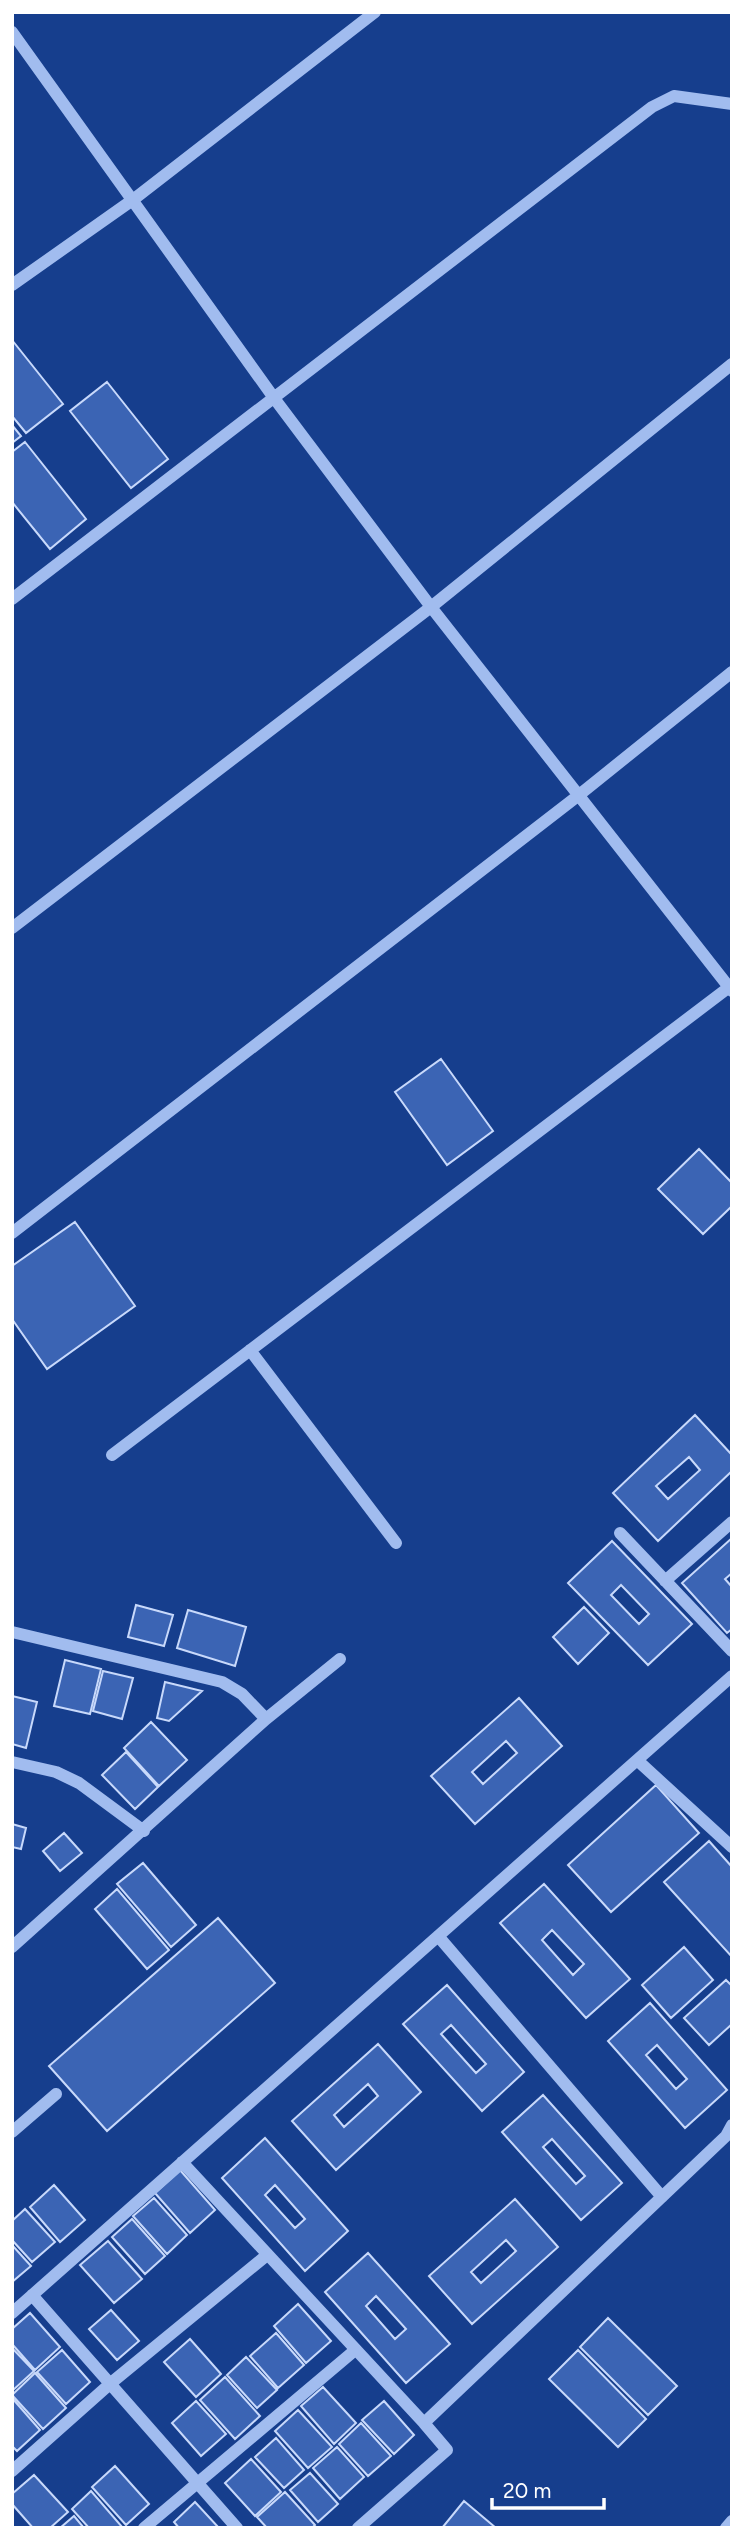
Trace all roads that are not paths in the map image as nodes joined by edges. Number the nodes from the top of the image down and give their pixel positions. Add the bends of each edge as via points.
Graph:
1 (375, 12) edge
2 (12, 32) edge
3 (732, 104) edge
4 (134, 200) junction
5 (12, 285) edge
6 (732, 364) edge
7 (274, 398) junction
8 (12, 599) edge
9 (431, 607) junction
10 (732, 672) edge
11 (579, 795) junction
12 (12, 928) edge
13 (731, 988) edge
14 (12, 1233) edge
15 (250, 1350) junction
16 (112, 1455) dead end
17 (732, 1522) edge
18 (620, 1533) dead end
19 (396, 1543) dead end
20 (665, 1581) junction
21 (12, 1632) edge
22 (732, 1651) edge
23 (340, 1659) dead end
24 (732, 1676) edge
25 (266, 1719) junction
26 (637, 1760) junction
27 (12, 1762) edge
28 (144, 1831) junction
29 (732, 1847) edge
30 (438, 1936) junction
31 (12, 1947) edge
32 (56, 2094) dead end
33 (12, 2132) edge
34 (730, 2134) edge
35 (182, 2162) junction
36 (662, 2197) junction
37 (267, 2255) junction
38 (33, 2295) junction
39 (12, 2313) edge
40 (354, 2351) junction
41 (111, 2384) junction
42 (424, 2423) junction
43 (12, 2471) edge
44 (198, 2481) junction
45 (732, 2521) edge
46 (144, 2528) edge
47 (237, 2528) edge
48 (358, 2528) edge
49 (726, 2528) edge

1 - 4 street
2 - 4 street
3 - 7 street via 674,96 652,107
4 - 5 street
4 - 7 street
6 - 9 street
7 - 8 street
7 - 9 street
9 - 11 street
9 - 12 street
10 - 11 street
11 - 13 street
11 - 14 street
13 - 15 street
15 - 16 street
15 - 19 street
17 - 20 street
18 - 20 street
20 - 22 street
21 - 25 street via 222,1682
23 - 25 street
24 - 26 street
25 - 28 street
26 - 29 street
26 - 30 street
27 - 28 street via 56,1772 79,1783
28 - 31 street
30 - 35 street
30 - 36 street
32 - 33 street
34 - 36 street
35 - 37 street
35 - 38 street
36 - 42 street
37 - 40 street
37 - 41 street
38 - 39 street
38 - 41 street
40 - 42 street
40 - 44 street
41 - 43 street
41 - 44 street
42 - 48 street via 447,2450
44 - 46 street
44 - 47 street
45 - 49 street

